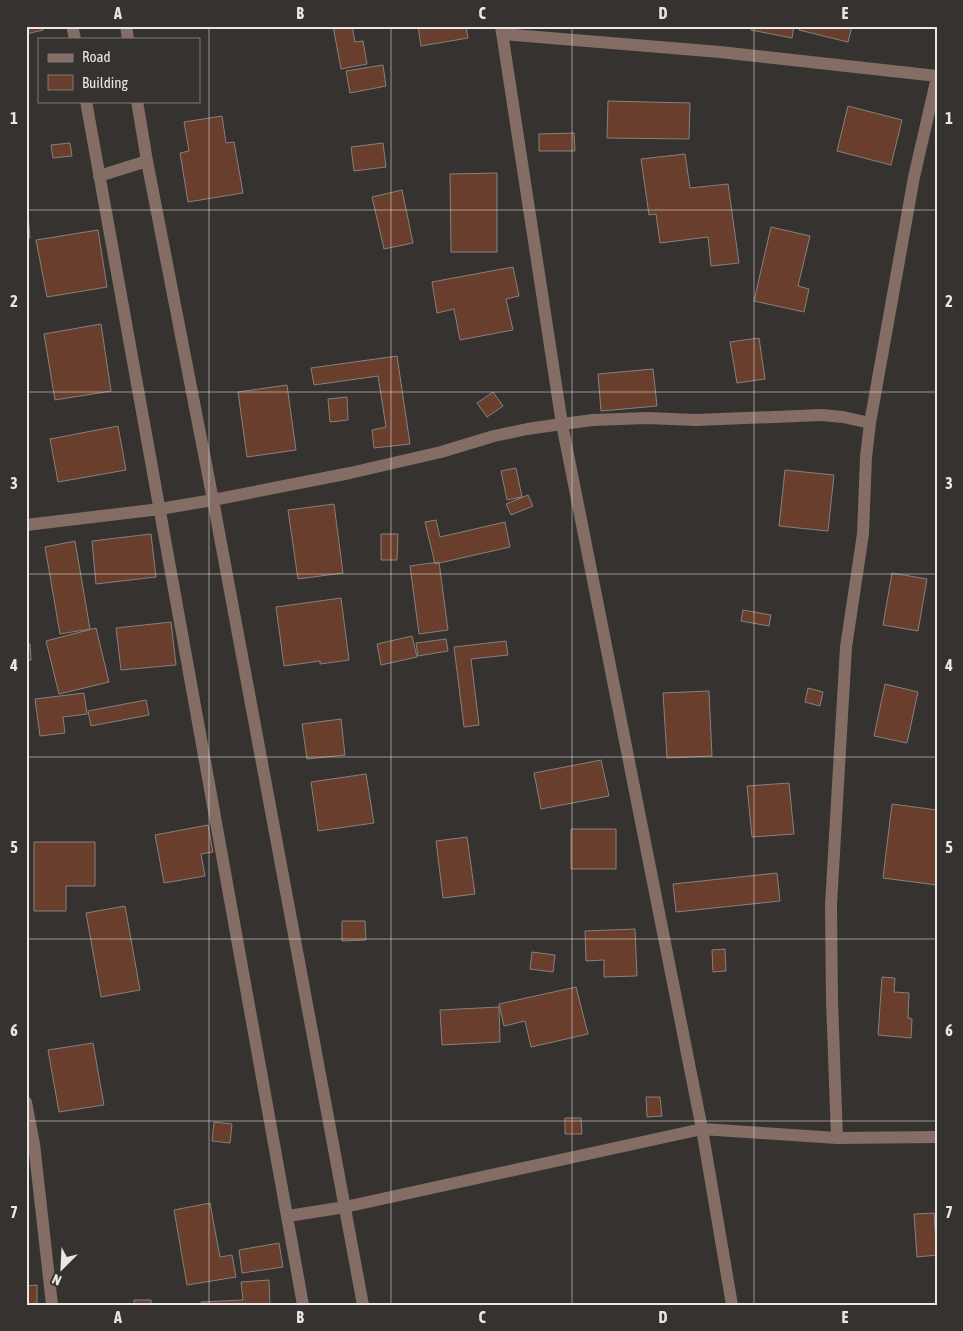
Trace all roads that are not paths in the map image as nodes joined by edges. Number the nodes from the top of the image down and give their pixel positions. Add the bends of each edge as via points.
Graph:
1 (502, 30) edge
2 (937, 77) edge
3 (86, 102) edge
4 (137, 102) edge
5 (146, 161) junction
6 (100, 176) junction
7 (870, 423) junction
8 (562, 424) junction
9 (213, 500) junction
10 (160, 509) junction
11 (26, 526) edge
12 (26, 1102) edge
13 (702, 1129) junction
14 (937, 1137) edge
15 (837, 1138) junction
16 (345, 1208) junction
17 (288, 1216) junction
18 (52, 1305) edge
19 (303, 1305) edge
20 (363, 1305) edge
21 (732, 1305) edge

1 - 2 street
1 - 8 street
2 - 7 street via 914,177
3 - 6 street
4 - 5 street
5 - 6 street
5 - 9 street
6 - 10 street
7 - 8 street via 822,415 696,420 638,418
7 - 15 street via 862,534 846,647 831,905
8 - 9 street via 494,436 350,473
8 - 13 street
9 - 10 street
9 - 16 street
10 - 11 street
10 - 17 street
12 - 18 street via 34,1144
13 - 15 street
13 - 16 street
13 - 21 street
14 - 15 street
16 - 17 street
16 - 20 street
17 - 19 street

